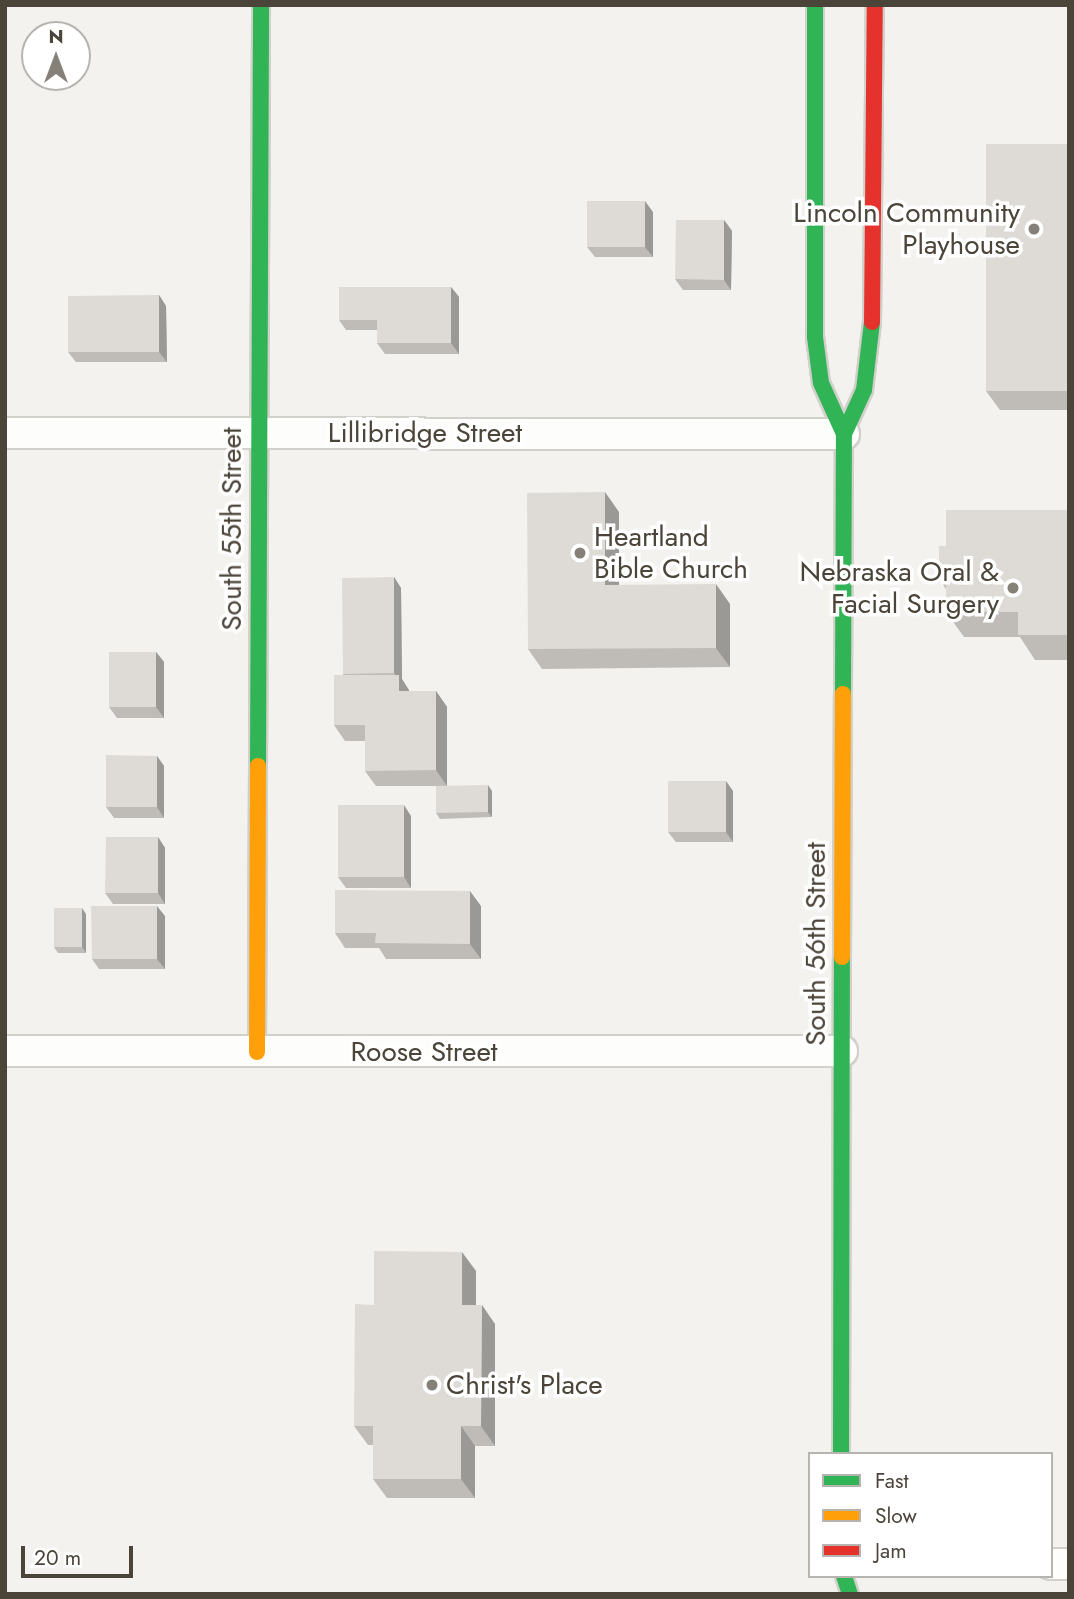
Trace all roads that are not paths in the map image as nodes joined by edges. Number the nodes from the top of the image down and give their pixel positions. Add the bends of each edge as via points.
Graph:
1 (261, 5) edge
2 (815, 5) edge
3 (875, 5) edge
4 (5, 433) edge
5 (259, 433) junction
6 (844, 434) junction
7 (5, 1051) edge
8 (842, 1051) junction
9 (257, 1052) junction
10 (841, 1452) edge

1 - 5 main road, South 55th Street
2 - 6 main road, South 56th Street via 816,350 821,383
3 - 6 main road, South 56th Street via 872,352 864,390
4 - 5 street, Lillibridge Street
5 - 6 street, Lillibridge Street
5 - 9 main road, South 55th Street
6 - 8 main road, South 56th Street
7 - 9 street, Roose Street
8 - 9 street, Roose Street
8 - 10 main road, South 56th Street

